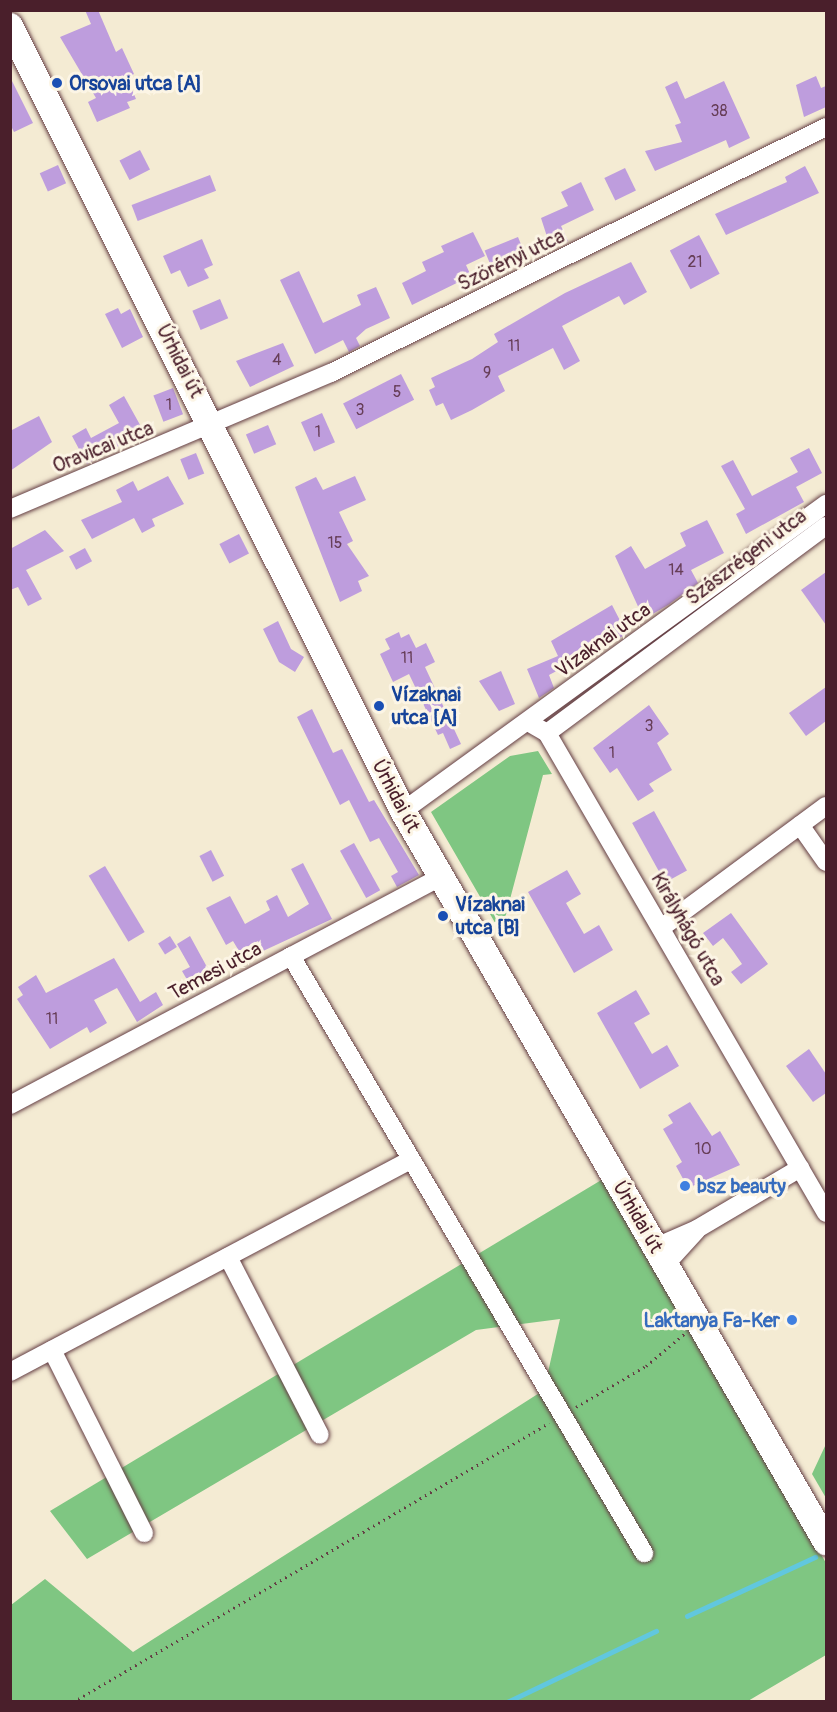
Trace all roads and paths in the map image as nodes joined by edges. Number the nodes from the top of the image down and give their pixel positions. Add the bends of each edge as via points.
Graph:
1 (10, 26) edge
2 (826, 127) edge
3 (212, 426) junction
4 (826, 504) edge
5 (10, 509) edge
6 (826, 526) edge
7 (528, 722) junction
8 (547, 733) junction
9 (826, 806) edge
10 (403, 811) junction
11 (800, 825) junction
12 (826, 862) edge
13 (440, 877) junction
14 (661, 928) junction
15 (291, 956) junction
16 (10, 1105) edge
17 (409, 1161) junction
18 (800, 1168) junction
19 (826, 1213) edge
20 (661, 1255) junction
21 (228, 1257) junction
22 (698, 1321) junction
23 (52, 1350) junction
24 (10, 1372) edge
25 (562, 1416) junction
26 (320, 1435) dead end
27 (144, 1533) dead end
28 (826, 1542) edge
29 (644, 1553) dead end
30 (73, 1701) edge

1 - 3 main road, Úrhidai út
2 - 3 street, Szörényi utca via 350,364
3 - 5 street, Oravicai utca
3 - 10 main road, Úrhidai út
4 - 7 street, Vízaknai utca
6 - 8 street, Szászrégeni utca
7 - 8 street, Királyhágó utca
7 - 10 street, Vízaknai utca
8 - 14 street, Királyhágó utca
9 - 11 street
10 - 13 main road, Úrhidai út
11 - 12 street
11 - 14 street
13 - 15 street, Temesi utca
13 - 20 main road, Úrhidai út
14 - 18 street, Királyhágó utca
15 - 16 street, Temesi utca
15 - 17 street
17 - 21 street
17 - 25 street
18 - 19 street, Királyhágó utca
18 - 20 street
20 - 22 main road, Úrhidai út
21 - 23 street
21 - 26 street
22 - 25 path via 646,1366
22 - 28 main road, Úrhidai út
23 - 24 street
23 - 27 street
25 - 29 street
25 - 30 path

